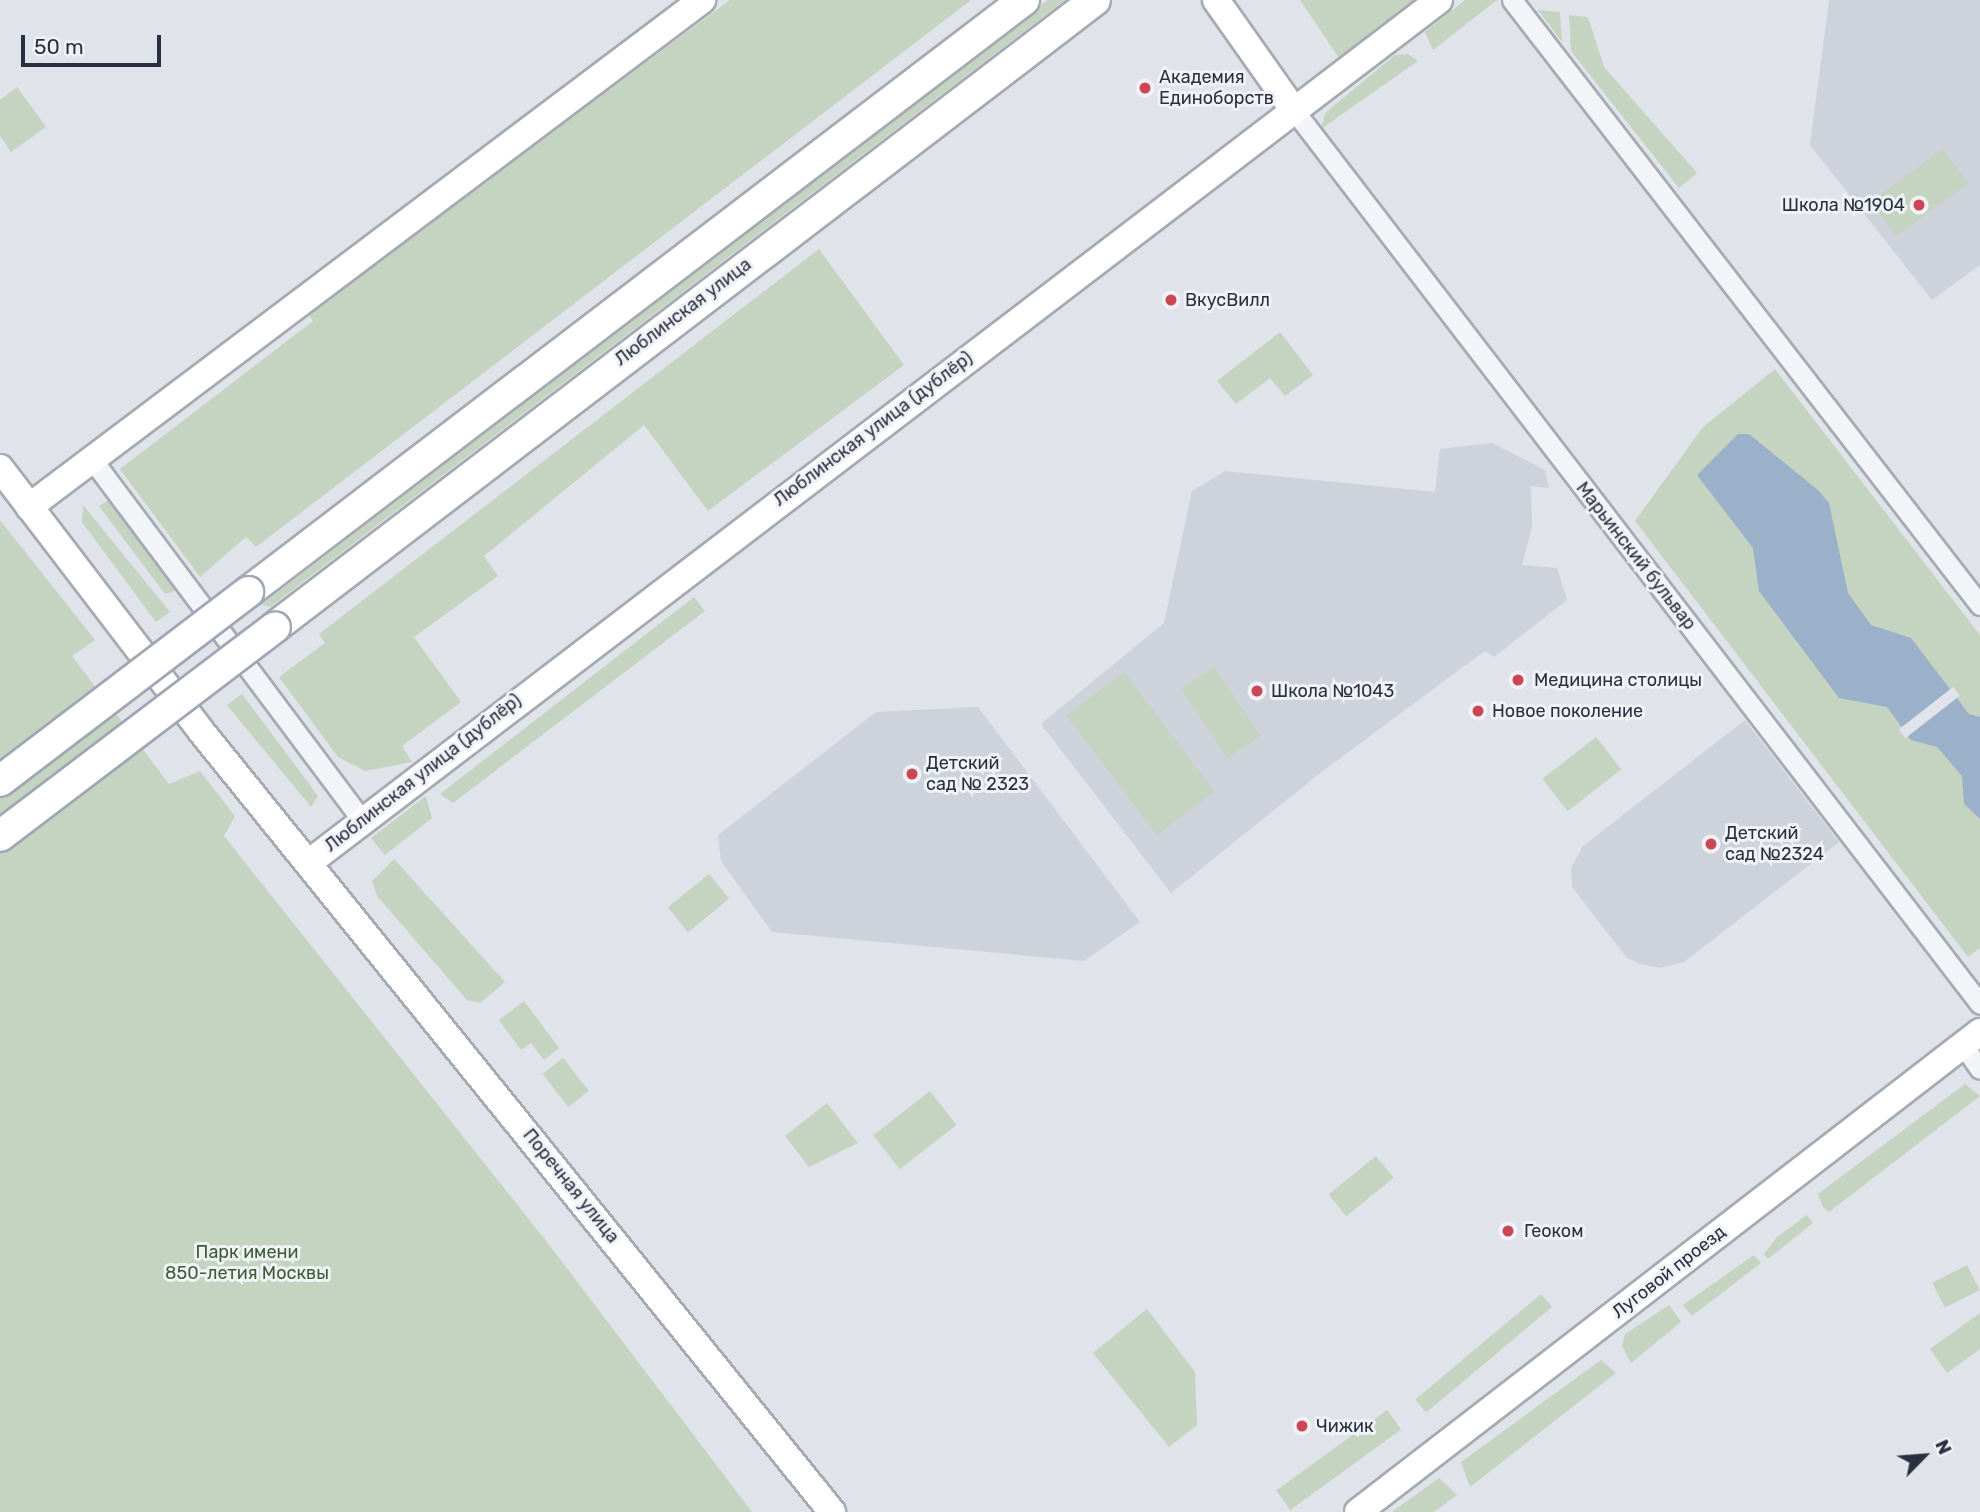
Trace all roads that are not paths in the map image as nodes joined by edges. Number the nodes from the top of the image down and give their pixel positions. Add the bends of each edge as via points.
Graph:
1 (702, 0) edge
2 (1003, 0) edge
3 (1024, 0) edge
4 (1095, 0) edge
5 (1216, 0) edge
6 (1439, 0) edge
7 (1512, 0) edge
8 (982, 31) junction
9 (1293, 109) junction
10 (91, 457) junction
11 (0, 468) edge
12 (29, 507) junction
13 (1980, 605) edge
14 (0, 781) edge
15 (361, 819) junction
16 (0, 836) edge
17 (311, 861) junction
18 (1980, 1004) edge
19 (1971, 1039) edge
20 (1980, 1069) edge
21 (832, 1512) edge
22 (1358, 1512) edge

1 - 10 street
2 - 8 street
3 - 8 main road
4 - 16 main road, Люблинская улица, bridge
5 - 9 street
6 - 9 street, Люблинская улица (дублёр)
7 - 13 street
8 - 14 main road, bridge
9 - 15 street, Люблинская улица (дублёр)
9 - 18 street, Марьинский бульвар
10 - 12 street
10 - 15 street
11 - 12 street, Поречная улица
12 - 17 street, Поречная улица via 201,731
15 - 17 street, Люблинская улица (дублёр)
17 - 21 street, Поречная улица
19 - 20 street
19 - 22 street, Луговой проезд

